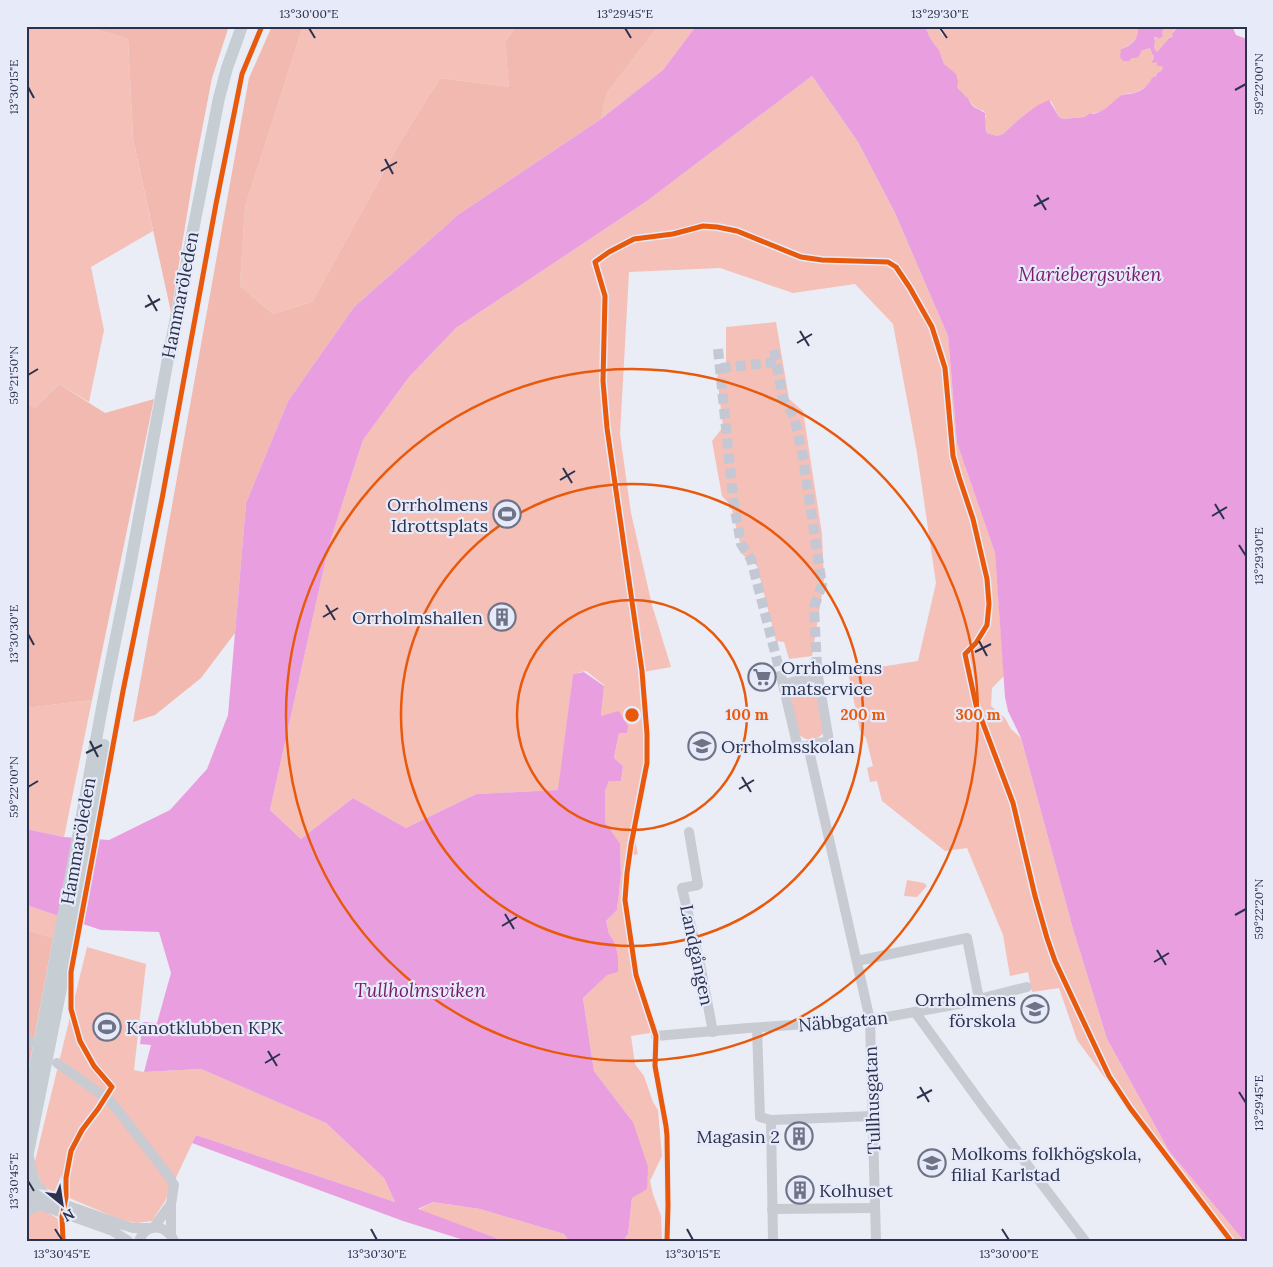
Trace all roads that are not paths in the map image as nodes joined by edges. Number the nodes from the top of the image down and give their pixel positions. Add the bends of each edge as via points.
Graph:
1 (242, 26) edge
2 (808, 746) junction
3 (689, 832) dead end
4 (64, 947) junction
5 (857, 961) junction
6 (1027, 987) dead end
7 (979, 999) junction
8 (915, 1012) junction
9 (870, 1020) junction
10 (757, 1028) junction
11 (713, 1032) junction
12 (656, 1036) dead end
13 (57, 1063) dead end
14 (26, 1116) edge
15 (873, 1116) junction
16 (770, 1120) junction
17 (27, 1159) edge
18 (26, 1191) edge
19 (26, 1200) edge
20 (43, 1201) junction
21 (171, 1204) junction
22 (875, 1208) junction
23 (772, 1209) junction
24 (26, 1210) edge
25 (152, 1228) junction
26 (172, 1238) edge
27 (128, 1241) edge
28 (139, 1241) edge
29 (773, 1241) edge
30 (876, 1241) edge
31 (1085, 1241) edge

1 - 4 main road, Hammaröleden via 219,98 169,353
2 - 2 street via 829,741 818,671 782,680 798,748
2 - 5 street, Tullhusgatan
3 - 11 street, Landgången via 698,885 682,888
4 - 14 main road, Hammaröleden
4 - 17 main road, Hammaröleden
5 - 7 street via 967,938
5 - 9 street, Tullhusgatan
6 - 7 street, Näbbgatan
7 - 8 street, Näbbgatan
8 - 9 street, Näbbgatan
8 - 31 street
9 - 10 street, Näbbgatan
9 - 15 street, Tullhusgatan
10 - 11 street, Näbbgatan
10 - 16 street via 760,1117
11 - 12 street, Näbbgatan
13 - 21 street via 112,1103 174,1185
15 - 16 street
15 - 22 street, Tullhusgatan
16 - 23 street
17 - 20 main road
18 - 20 street
19 - 20 street
20 - 24 main road
20 - 25 street via 133,1228
20 - 27 street via 113,1231
21 - 25 street
21 - 26 street
22 - 23 street
22 - 30 street, Tullhusgatan
23 - 29 street
25 - 26 street via 165,1229
25 - 28 street via 144,1232

